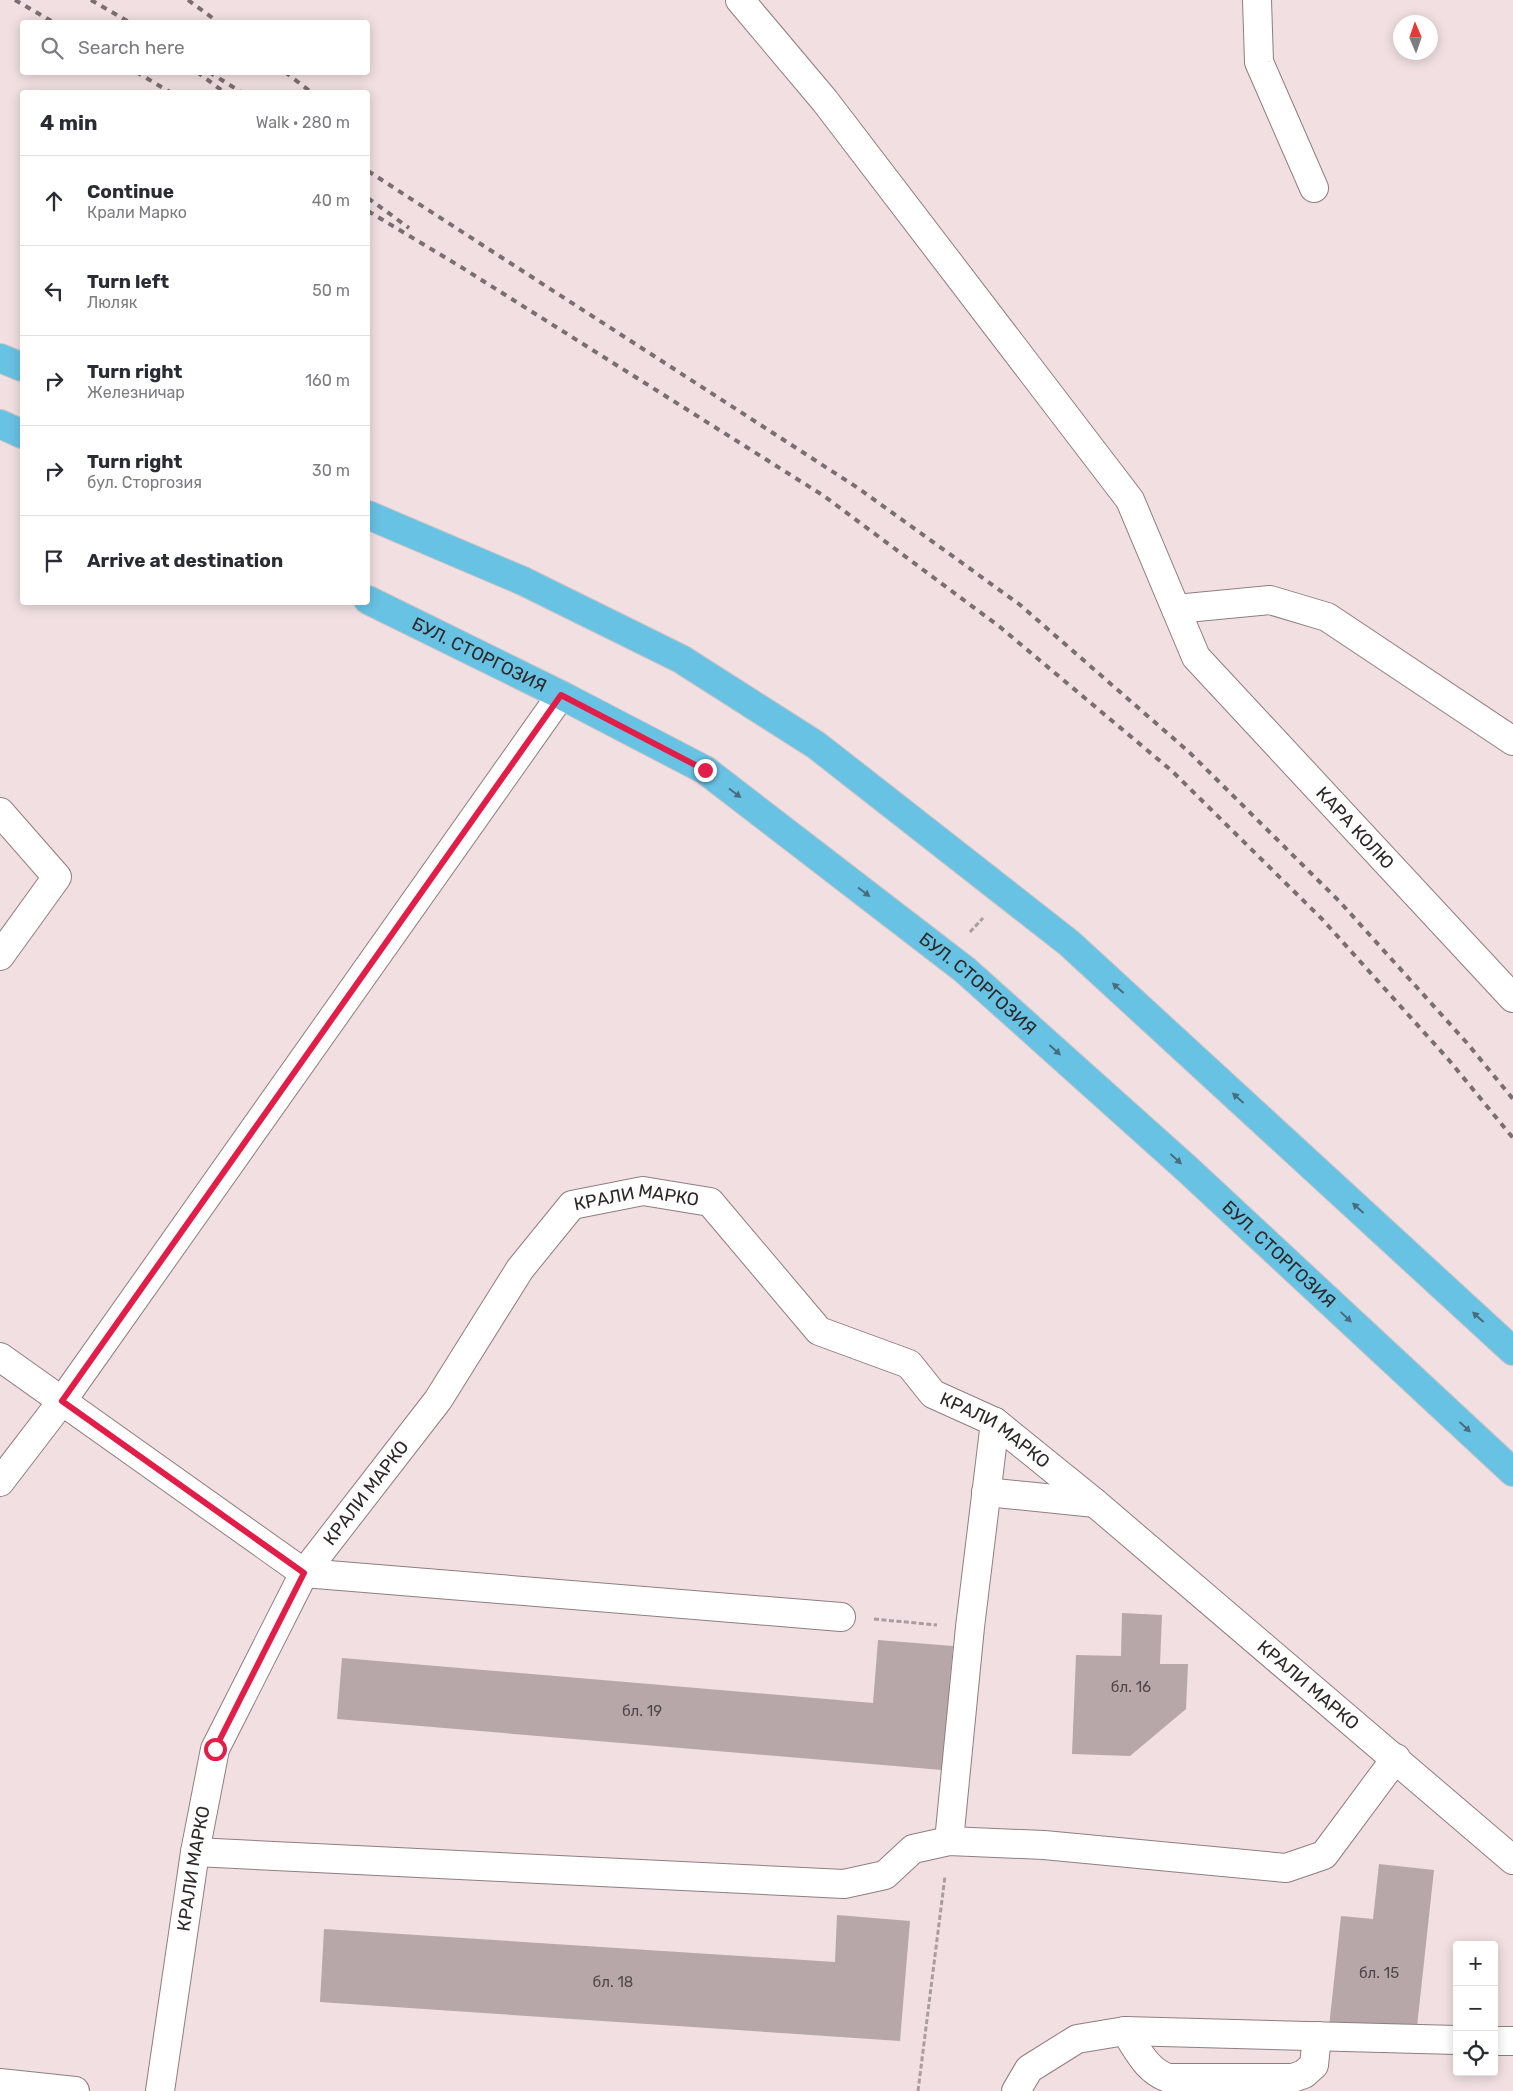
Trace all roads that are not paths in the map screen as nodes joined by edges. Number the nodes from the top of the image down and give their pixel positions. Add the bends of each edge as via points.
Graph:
1 (740, 0) edge
2 (1258, 0) edge
3 (1314, 188) dead end
4 (0, 358) edge
5 (20, 366) edge
6 (0, 424) edge
7 (20, 433) edge
8 (370, 516) edge
9 (370, 601) edge
10 (1176, 609) junction
11 (561, 695) junction
12 (1513, 741) edge
13 (0, 812) edge
14 (0, 956) edge
15 (1513, 998) edge
16 (1513, 1351) edge
17 (0, 1357) edge
18 (62, 1401) junction
19 (994, 1422) junction
20 (1513, 1472) edge
21 (0, 1482) edge
22 (986, 1492) junction
23 (1095, 1503) junction
24 (304, 1573) junction
25 (841, 1617) road end
26 (1396, 1758) junction
27 (949, 1841) junction
28 (195, 1852) junction
29 (1513, 1860) edge
30 (1125, 2031) junction
31 (1317, 2036) junction
32 (1453, 2040) edge
33 (1498, 2041) edge
34 (1513, 2041) edge
35 (0, 2083) edge
36 (75, 2091) edge
37 (160, 2091) edge
38 (1016, 2091) edge

1 - 10 street via 825,102 1130,500
2 - 3 street via 1259,62
4 - 5 main road
6 - 7 main road
16 -> 8 main road via 1069,943 816,745 681,659 523,581
9 - 11 main road, БУЛ. СТОРГОЗИЯ
10 - 12 street via 1270,600 1327,617
10 - 15 street, КАРА КОЛЮ via 1196,657
11 - 18 street
11 -> 20 main road, БУЛ. СТОРГОЗИЯ via 705,770 949,957 1186,1168
13 - 14 street via 57,876
17 - 18 street
18 - 21 street
18 - 24 street
19 - 22 street
19 - 23 street, КРАЛИ МАРКО
19 - 24 street, КРАЛИ МАРКО via 933,1394 909,1364 819,1331 710,1202 643,1191 572,1205 520,1269 438,1400
22 - 23 street
22 - 27 street
23 - 26 street, КРАЛИ МАРКО
24 - 25 street
24 - 28 street, КРАЛИ МАРКО via 215,1749
26 - 27 street via 1324,1855 1286,1868 1044,1845
26 - 29 street, КРАЛИ МАРКО
27 - 28 street via 913,1849 885,1876 844,1884
28 - 37 street, КРАЛИ МАРКО
30 - 31 street
30 - 31 street via 1149,2067 1156,2074 1168,2078 1292,2078 1304,2074 1314,2065
30 - 38 street via 1077,2039 1028,2068
31 - 32 street
33 - 34 street
35 - 36 street

